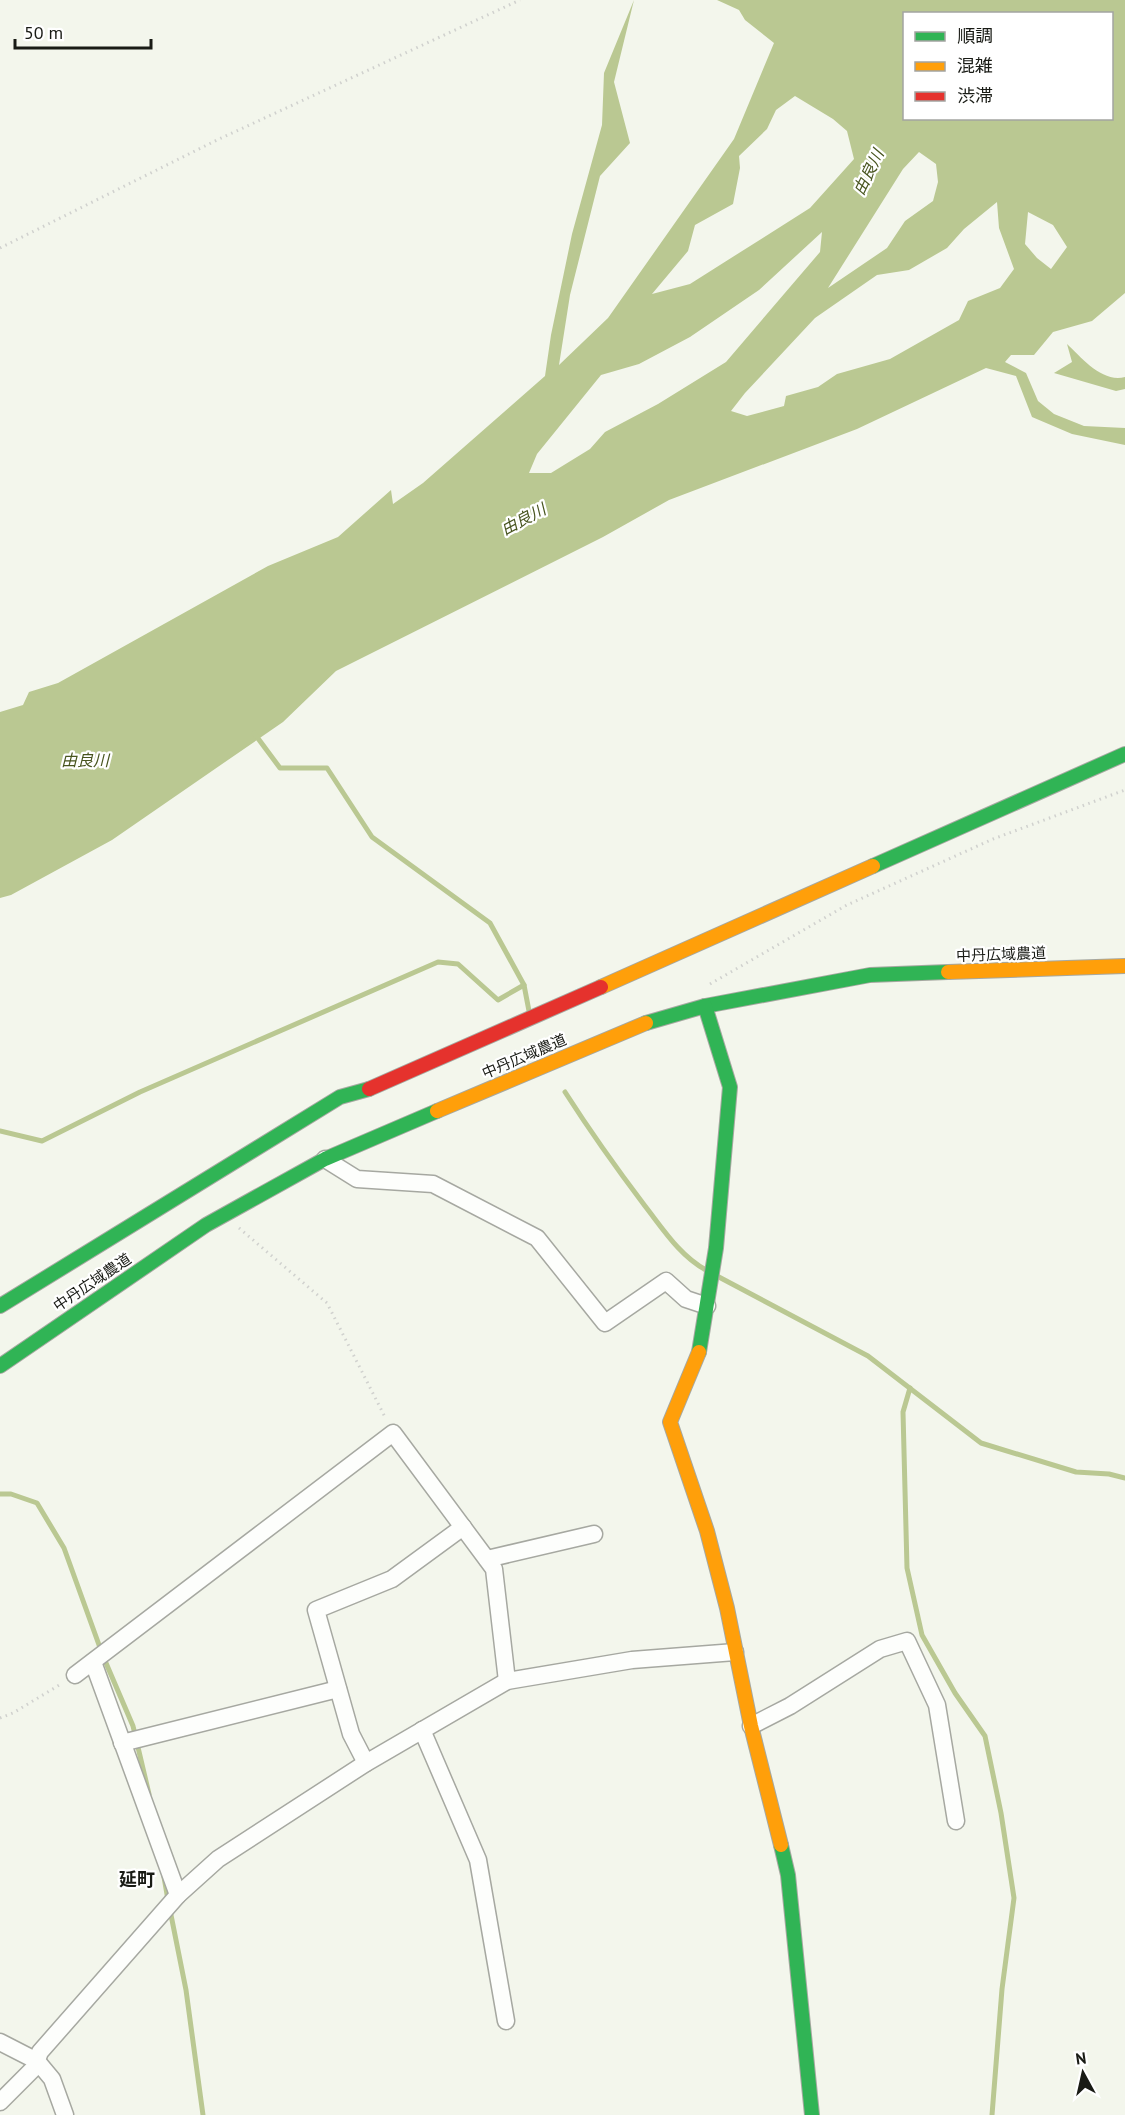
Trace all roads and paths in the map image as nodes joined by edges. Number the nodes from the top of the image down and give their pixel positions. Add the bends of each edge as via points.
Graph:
1 (520, 0) edge
2 (0, 248) edge
3 (1125, 754) edge
4 (1125, 790) edge
5 (1125, 966) edge
6 (700, 989) dead end
7 (705, 1006) junction
8 (325, 1159) junction
9 (226, 1213) junction
10 (0, 1306) edge
11 (707, 1306) junction
12 (0, 1366) edge
13 (393, 1433) junction
14 (464, 1527) junction
15 (594, 1534) dead end
16 (487, 1559) junction
17 (735, 1652) junction
18 (93, 1662) junction
19 (75, 1676) joint
20 (507, 1681) junction
21 (338, 1689) junction
22 (0, 1718) edge
23 (751, 1726) junction
24 (422, 1730) junction
25 (122, 1743) junction
26 (366, 1763) junction
27 (956, 1821) dead end
28 (177, 1895) junction
29 (506, 2021) dead end
30 (0, 2042) edge
31 (37, 2061) junction
32 (0, 2102) edge
33 (65, 2115) edge
34 (812, 2115) edge

1 - 2 path via 217,140
3 - 10 street via 384,1083 340,1097
4 - 6 path via 993,839 848,905
5 - 7 street, 中丹広域農道 via 870,975
7 - 8 street, 中丹広域農道 via 614,1035
7 - 11 street via 730,1087
8 - 9 street, 中丹広域農道
8 - 11 street via 357,1179 433,1184 537,1238 605,1323 666,1281 686,1299
9 - 12 street, 中丹広域農道
9 - 13 path via 248,1237 327,1303
11 - 17 street via 698,1356 670,1422 707,1531
13 - 14 street
13 - 18 street
14 - 16 street
14 - 21 street via 392,1579 316,1610
15 - 16 street
16 - 20 street via 494,1569
17 - 20 street via 632,1660
17 - 23 street
18 - 19 street
18 - 25 street
19 - 22 path
20 - 24 street
21 - 25 street
21 - 26 street via 351,1734
23 - 27 street via 880,1649 907,1641 938,1705
23 - 34 street via 788,1875
24 - 26 street
24 - 29 street via 478,1860
25 - 28 street
26 - 28 street via 218,1859
28 - 31 street via 40,2052
30 - 31 street
31 - 32 street
31 - 33 street via 52,2079

